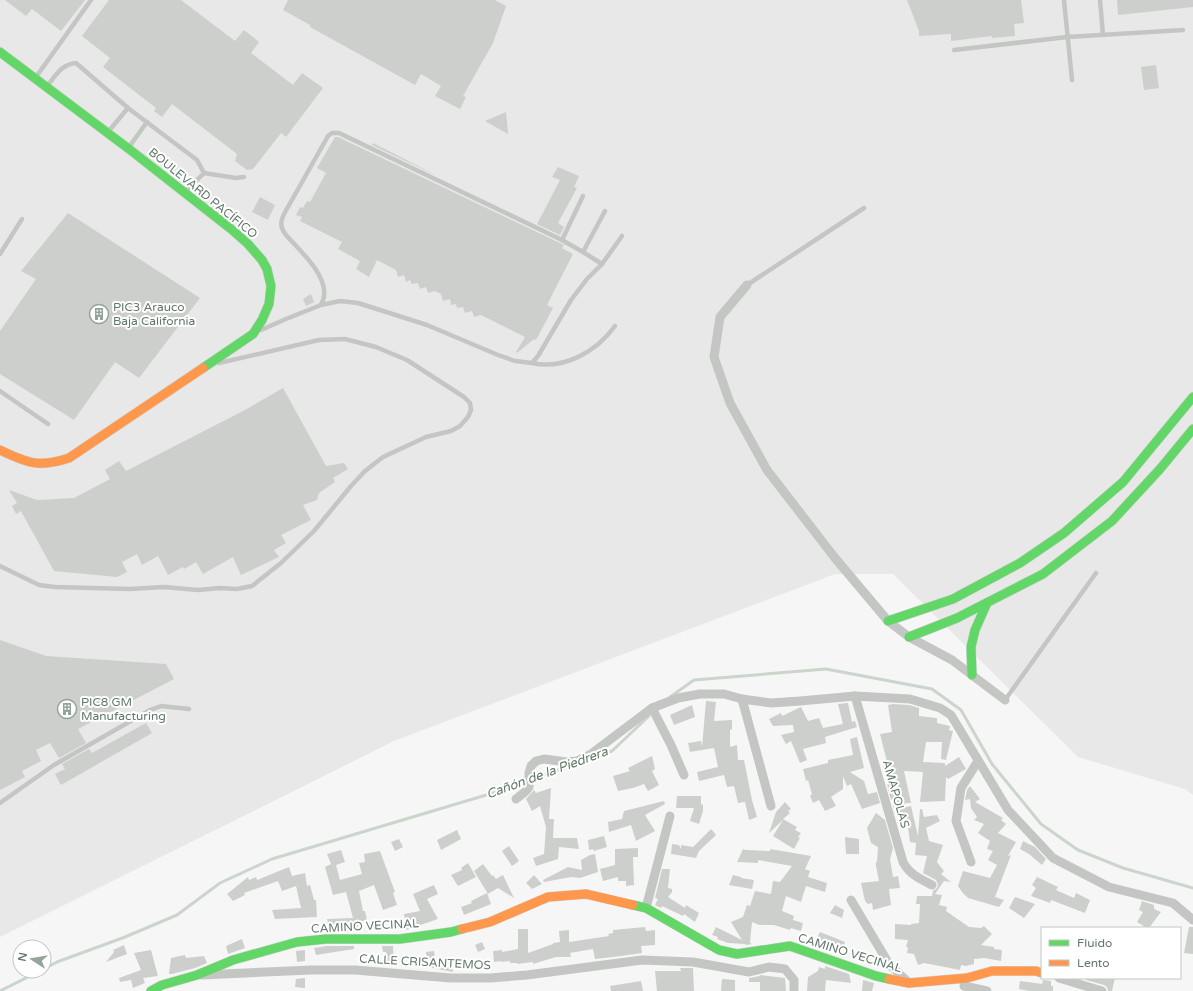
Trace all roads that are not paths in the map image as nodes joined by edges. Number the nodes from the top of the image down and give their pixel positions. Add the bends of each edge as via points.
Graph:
1 (91, 0) edge
2 (1064, 0) edge
3 (1100, 0) edge
4 (1183, 30) dead end
5 (1103, 35) junction
6 (1067, 38) junction
7 (954, 50) dead end
8 (0, 52) edge
9 (35, 78) junction
10 (1072, 80) dead end
11 (46, 87) junction
12 (128, 108) junction
13 (147, 122) junction
14 (107, 133) junction
15 (128, 149) junction
16 (204, 174) junction
17 (244, 177) dead end
18 (185, 193) junction
19 (583, 196) dead end
20 (864, 208) dead end
21 (605, 211) dead end
22 (22, 219) dead end
23 (622, 236) dead end
24 (562, 240) junction
25 (583, 252) junction
26 (0, 254) edge
27 (602, 264) junction
28 (747, 285) joint
29 (321, 305) junction
30 (615, 326) dead end
31 (253, 334) junction
32 (532, 363) junction
33 (204, 366) junction
34 (0, 391) edge
35 (1193, 397) edge
36 (48, 424) dead end
37 (1193, 429) edge
38 (0, 450) edge
39 (0, 566) edge
40 (1096, 573) dead end
41 (987, 603) junction
42 (888, 621) junction
43 (909, 637) junction
44 (972, 675) junction
45 (855, 696) junction
46 (742, 699) junction
47 (1005, 700) joint
48 (652, 708) junction
49 (189, 709) dead end
50 (978, 761) junction
51 (684, 775) dead end
52 (516, 798) dead end
53 (0, 803) edge
54 (771, 806) dead end
55 (670, 816) dead end
56 (971, 862) dead end
57 (932, 885) dead end
58 (851, 900) dead end
59 (646, 908) junction
60 (1193, 920) edge
61 (1041, 973) edge
62 (197, 975) junction
63 (1062, 979) edge
64 (909, 983) junction
65 (965, 985) edge
66 (150, 991) edge
67 (794, 991) edge
68 (987, 991) edge
69 (1102, 991) edge

1 - 9 lane
2 - 6 lane
3 - 5 lane
4 - 5 lane
5 - 6 lane
6 - 7 lane
6 - 10 lane
8 - 9 main road, BOULEVARD PACÍFICO
9 - 11 main road, BOULEVARD PACÍFICO
11 - 12 lane via 61,69 69,63 76,63
11 - 14 main road, BOULEVARD PACÍFICO
12 - 13 lane
12 - 14 lane
13 - 15 lane
13 - 16 lane via 197,160
14 - 15 main road, BOULEVARD PACÍFICO
15 - 18 main road, BOULEVARD PACÍFICO
16 - 17 lane
16 - 18 lane
18 - 31 main road, BOULEVARD PACÍFICO via 246,242 258,254 267,269 271,294 261,324
19 - 24 lane
20 - 28 lane
21 - 25 lane
22 - 26 lane
23 - 27 lane
24 - 25 lane
24 - 29 lane via 339,133 332,133 281,222 282,230 318,271 324,295
25 - 27 lane
27 - 32 lane via 571,300
28 - 42 street via 720,317 714,357 730,403 767,470
29 - 31 lane
29 - 32 lane via 340,301 358,303 427,325 503,357
30 - 32 lane via 597,346 579,357 552,366
31 - 33 main road, BOULEVARD PACÍFICO
33 - 38 main road, BOULEVARD PACÍFICO via 69,458 43,465 27,462
33 - 39 lane via 319,340 345,339 376,347 407,360 464,397 470,403 471,410 460,426 397,450 365,471 314,531 281,563 252,586 198,590 164,587 55,587 39,585
34 - 36 lane
35 - 42 main road via 1123,482 1064,533 1020,562 953,598
37 - 41 main road via 1112,521 1043,574
40 - 47 lane
41 - 43 main road
41 - 44 main road via 975,630
42 - 43 street
43 - 44 street via 952,660
44 - 47 street
45 - 46 street via 778,702
45 - 50 street via 910,698 940,708 951,715
45 - 57 street, AMAPOLAS via 903,862 912,874
46 - 48 street via 724,694 700,694 678,698
46 - 54 street
48 - 51 street
48 - 52 street via 591,754 576,761 544,759 536,762 531,766 529,787
49 - 53 lane via 161,706 150,710 54,765
50 - 56 street via 961,788 956,821
50 - 60 street via 1008,810 1053,858 1109,887 1173,903
55 - 59 street
58 - 64 street via 889,964
59 - 62 main road, CAMINO VECINAL via 592,896 548,897 490,922 451,932 400,938 297,942 233,960
59 - 64 main road, CAMINO VECINAL via 719,950 737,954 790,946 876,976
61 - 65 main road, CAMINO VECINAL via 992,971
62 - 66 main road, CAMINO VECINAL via 162,984
62 - 67 street, CALLE CRISANTEMOS via 356,970 451,978 490,978 642,960 693,962 749,972 769,967 785,969 794,980
63 - 69 street
64 - 65 main road, CAMINO VECINAL
65 - 68 street

